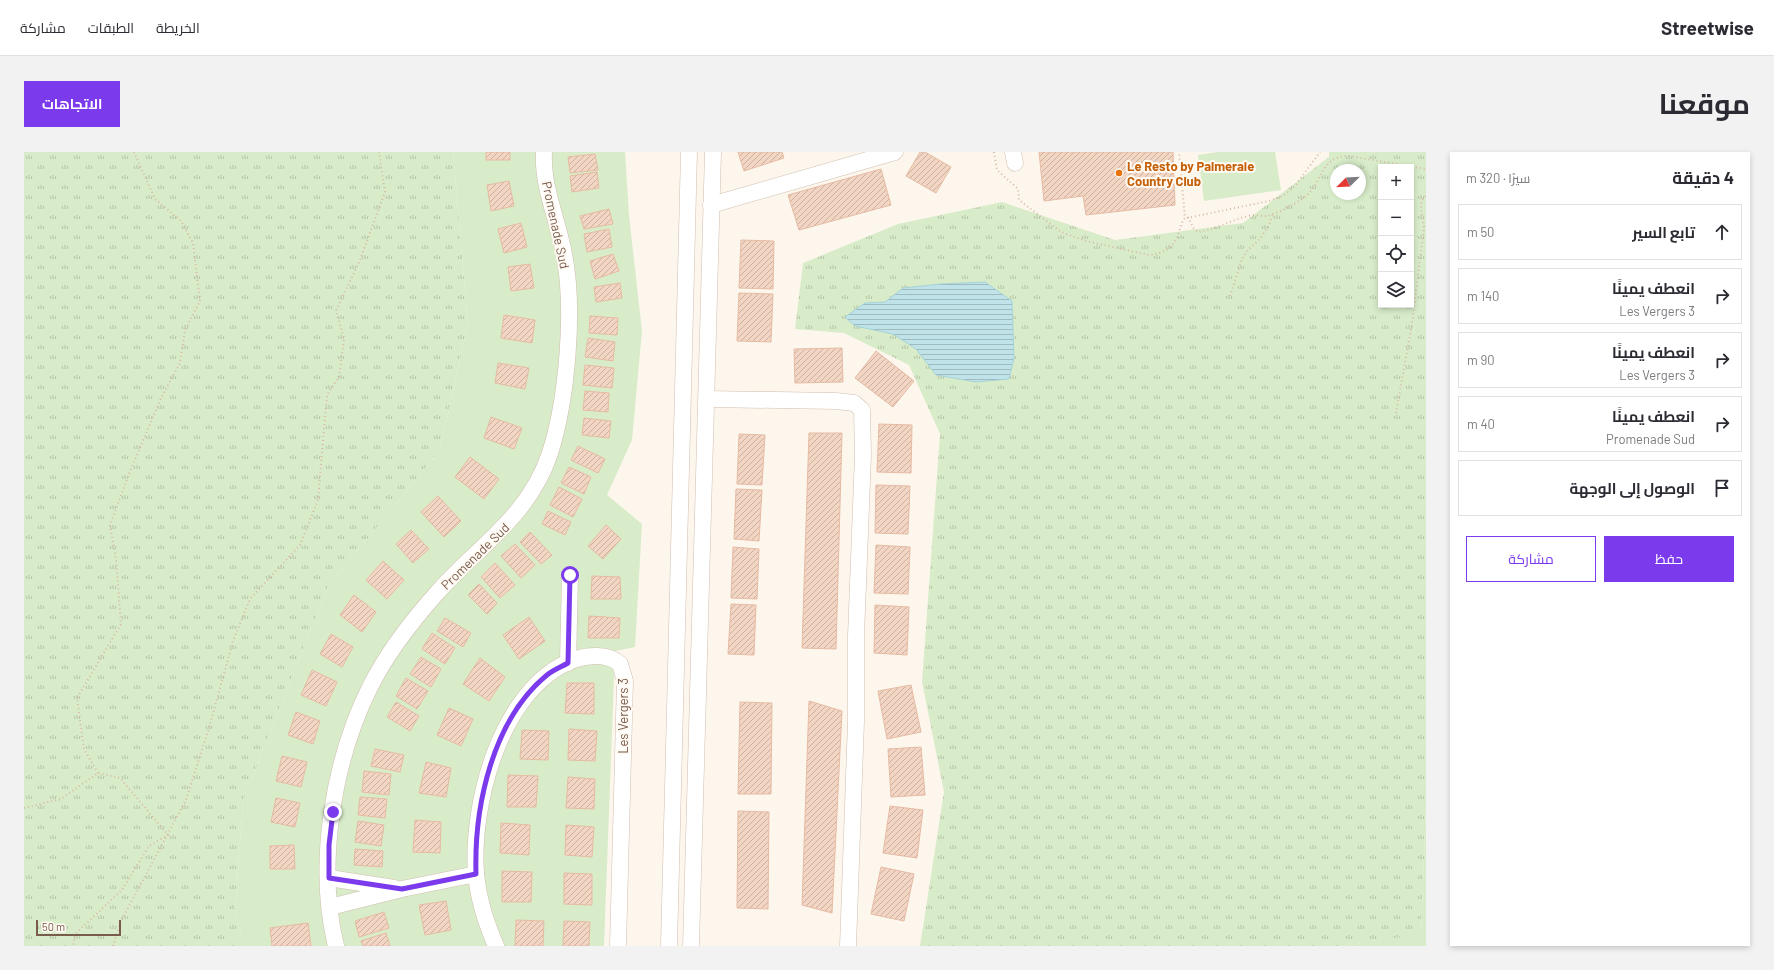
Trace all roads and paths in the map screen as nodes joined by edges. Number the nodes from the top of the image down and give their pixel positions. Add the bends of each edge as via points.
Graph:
1 (134, 152) edge
2 (379, 152) edge
3 (544, 152) edge
4 (689, 152) edge
5 (712, 152) edge
6 (895, 152) edge
7 (994, 152) edge
8 (1179, 152) edge
9 (1320, 152) edge
10 (1426, 169) edge
11 (1426, 196) edge
12 (711, 205) junction
13 (1273, 214) junction
14 (1186, 218) junction
15 (1230, 296) dead end
16 (707, 400) junction
17 (1396, 413) dead end
18 (570, 575) dead end
19 (568, 663) junction
20 (98, 773) junction
21 (24, 808) edge
22 (168, 835) junction
23 (476, 874) junction
24 (329, 878) junction
25 (402, 889) junction
26 (330, 907) junction
27 (73, 946) edge
28 (113, 946) edge
29 (336, 946) edge
30 (496, 946) edge
31 (618, 946) edge
32 (669, 946) edge
33 (691, 946) edge
34 (848, 946) edge

1 - 20 path via 155,199 181,221 193,243 200,301 185,330 180,363 161,398 110,525 116,559 121,624 77,698 84,749
2 - 22 path via 385,192 360,260 336,311 344,339 339,377 327,395 318,500 300,545 250,599 233,641 186,800
3 - 24 street, Promenade Sud via 546,180 564,254 568,321 561,400 549,454 531,493 519,511 437,593 400,639 370,686 341,770 330,831
4 - 32 street
5 - 12 street
6 - 12 street
7 - 14 path via 997,170 1018,189 1019,200 1061,232 1086,241 1149,256 1157,255 1172,246
8 - 14 path
9 - 14 path via 1295,186 1283,196
10 - 13 path via 1338,156 1325,166 1312,190 1303,199
11 - 17 path via 1421,206 1424,228 1412,324
12 - 16 street
13 - 14 path via 1248,216 1198,232
13 - 15 path via 1260,239 1242,260
16 - 33 street
16 - 34 street via 841,402 854,403 862,410 863,455
18 - 19 street
19 - 23 street, Les Vergers 3 via 548,674 531,691 500,741 484,790 476,838
19 - 31 street, Les Vergers 3 via 586,657 610,658 620,664 625,681
20 - 21 path via 61,799
20 - 22 path via 120,778
22 - 27 path via 149,846 122,890 75,934
22 - 28 path via 121,921
23 - 25 street
23 - 30 street, Les Vergers 3 via 485,916
24 - 25 street
24 - 26 street, Promenade Sud
25 - 26 street
26 - 29 street, Promenade Sud

